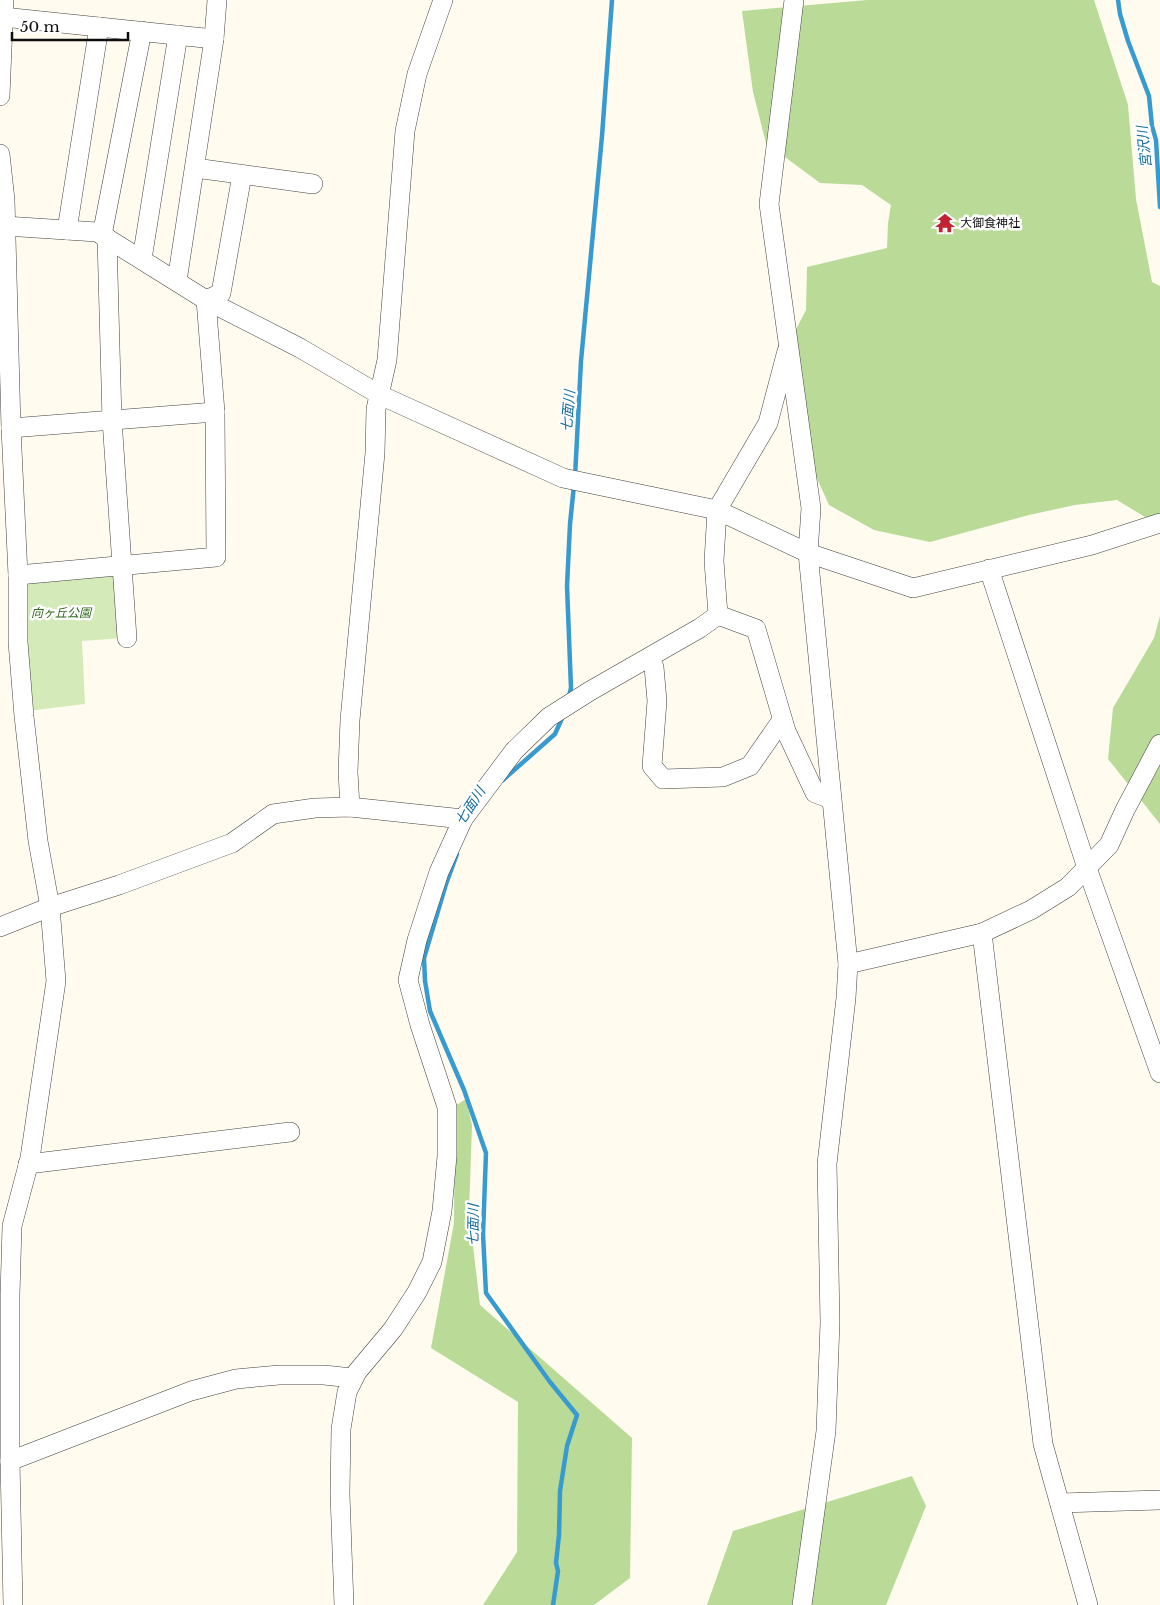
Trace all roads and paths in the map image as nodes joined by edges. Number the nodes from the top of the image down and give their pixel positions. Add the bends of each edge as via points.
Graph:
1 (217, 0) edge
2 (443, 0) edge
3 (794, 0) edge
4 (3, 8) edge
5 (99, 27) junction
6 (142, 31) junction
7 (178, 35) junction
8 (214, 39) junction
9 (0, 96) edge
10 (0, 154) edge
11 (195, 168) junction
12 (242, 175) junction
13 (313, 184) dead end
14 (2, 201) edge
15 (5, 226) junction
16 (67, 230) junction
17 (104, 236) junction
18 (142, 259) junction
19 (177, 281) junction
20 (206, 300) junction
21 (789, 343) junction
22 (380, 395) junction
23 (215, 412) junction
24 (112, 420) junction
25 (11, 428) junction
26 (717, 510) junction
27 (1160, 523) edge
28 (808, 553) junction
29 (122, 566) junction
30 (990, 569) junction
31 (18, 575) junction
32 (718, 615) junction
33 (127, 638) dead end
34 (649, 658) junction
35 (782, 720) junction
36 (1160, 744) edge
37 (831, 799) junction
38 (350, 807) junction
39 (463, 819) junction
40 (1087, 868) junction
41 (50, 907) junction
42 (0, 927) edge
43 (982, 933) junction
44 (848, 964) junction
45 (1160, 1073) edge
46 (290, 1132) dead end
47 (28, 1164) junction
48 (6, 1227) edge
49 (352, 1378) junction
50 (10, 1461) junction
51 (1160, 1500) edge
52 (1060, 1503) junction
53 (1088, 1604) edge
54 (13, 1605) edge
55 (344, 1605) edge
56 (802, 1605) edge

1 - 8 street
2 - 22 street via 417,74 405,131 387,360
3 - 21 street via 769,204
4 - 5 street
4 - 9 street
5 - 6 street
5 - 16 street
6 - 7 street
6 - 17 street
7 - 8 street
7 - 18 street
8 - 11 street
10 - 14 street
11 - 12 street
11 - 19 street
12 - 13 street
12 - 20 street via 221,293
14 - 15 street
15 - 16 street
15 - 25 street
16 - 17 street via 97,232
17 - 18 street
17 - 24 street
18 - 19 street
19 - 20 street
20 - 22 street via 300,348
20 - 23 street
21 - 26 street via 768,423
21 - 28 street via 811,508
22 - 26 street via 564,478
22 - 38 street via 376,409 375,452 350,720
23 - 24 street
23 - 29 street via 216,557
24 - 25 street
24 - 29 street
25 - 31 street
26 - 28 street
26 - 32 street via 714,561
27 - 30 street via 1092,545
28 - 30 street via 913,588
28 - 37 street
29 - 31 street
29 - 33 street
30 - 40 street
31 - 41 street via 18,642 24,716 38,841
32 - 34 street
32 - 35 street via 756,630
34 - 35 street via 654,667 657,702 652,766 663,779 723,776 750,766
34 - 39 street via 554,713 514,751
35 - 37 street via 816,793
36 - 40 street via 1109,845
37 - 44 street
38 - 39 street
38 - 41 street via 273,814 232,843
39 - 49 street via 439,872 408,980 447,1107 442,1211 432,1262 393,1329
40 - 43 street via 1068,887 1031,910
40 - 45 street
41 - 42 street
41 - 47 street via 56,981
43 - 44 street
43 - 52 street via 1043,1444
44 - 56 street via 827,1164 830,1322 826,1431
46 - 47 street
47 - 48 street
48 - 50 street via 10,1294
49 - 50 street via 279,1375 236,1380 191,1391
49 - 55 street via 341,1429
50 - 54 street
51 - 52 street
52 - 53 street

